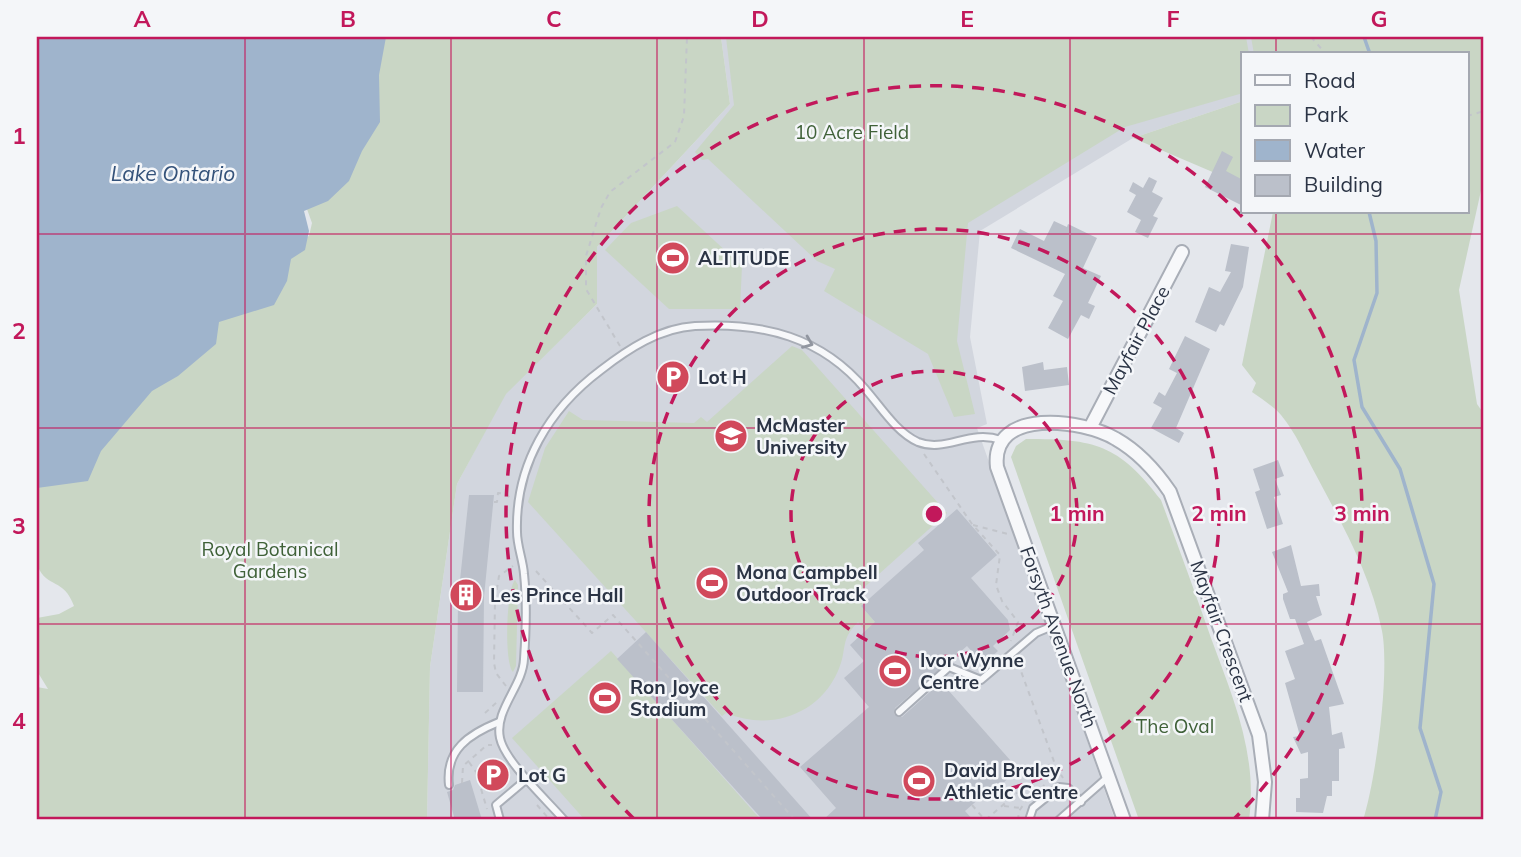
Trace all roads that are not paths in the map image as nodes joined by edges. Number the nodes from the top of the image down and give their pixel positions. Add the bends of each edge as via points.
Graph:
1 (1182, 252) dead end
2 (1090, 428) junction
3 (1000, 440) junction
4 (1056, 625) junction
5 (899, 712) dead end
6 (499, 722) junction
7 (1108, 777) junction
8 (528, 778) junction
9 (449, 786) dead end
10 (1081, 802) junction
11 (500, 820) edge
12 (564, 820) edge
13 (1029, 820) edge
14 (1059, 820) edge
15 (1124, 820) edge
16 (1262, 820) edge

1 - 2 street, Mayfair Place
2 - 3 street, Mayfair Crescent via 1023,426
2 - 16 street, Mayfair Crescent via 1136,452 1156,472 1178,509 1259,735 1265,782
3 - 4 street, Forsyth Avenue North via 998,467
6 -> 3 lane via 523,673 526,594 516,533 532,454 558,409 624,352 673,329 695,326 742,327 800,340 845,366 901,431 916,441 939,444 978,435
4 - 5 lane via 1036,633 981,680 948,667
4 - 7 street, Forsyth Avenue North
6 - 8 lane via 503,749
6 - 9 lane via 479,730 460,747 447,767
7 - 10 lane
7 - 15 street, Forsyth Avenue North
8 - 11 lane via 495,805
8 - 12 lane
10 - 13 lane via 1064,787 1054,789 1033,808
10 - 14 lane

